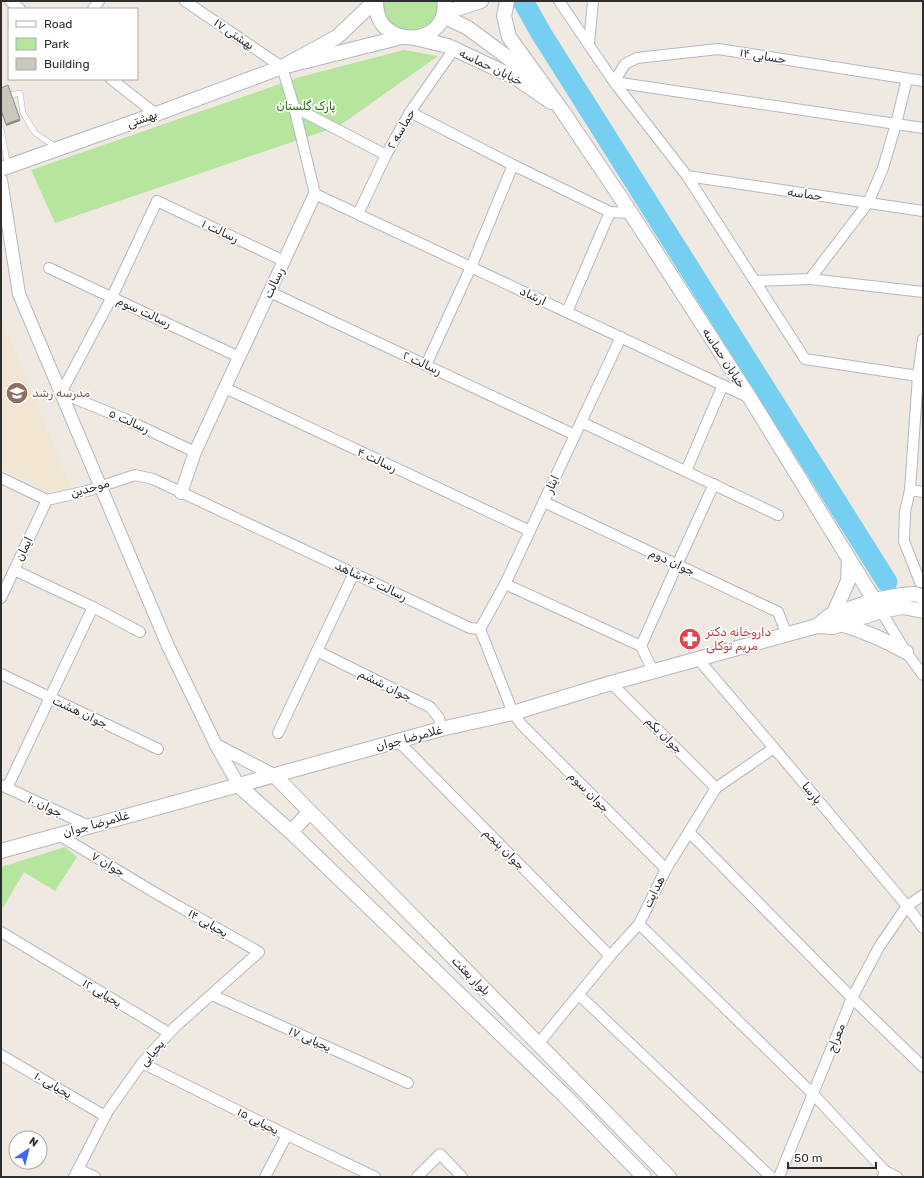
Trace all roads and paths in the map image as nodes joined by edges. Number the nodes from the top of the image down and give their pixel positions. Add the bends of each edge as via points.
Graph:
1 (10, 1) edge
2 (185, 1) edge
3 (375, 1) edge
4 (481, 1) edge
5 (507, 1) edge
6 (559, 1) edge
7 (593, 1) edge
8 (19, 8) edge
9 (444, 10) edge
10 (408, 38) junction
11 (590, 44) junction
12 (454, 49) junction
13 (282, 67) junction
14 (907, 79) junction
15 (112, 80) edge
16 (923, 81) edge
17 (614, 82) junction
18 (1, 97) edge
19 (294, 107) junction
20 (561, 109) junction
21 (410, 112) junction
22 (156, 114) junction
23 (896, 124) junction
24 (923, 128) edge
25 (1, 129) edge
26 (58, 149) junction
27 (386, 155) junction
28 (513, 165) junction
29 (5, 168) edge
30 (687, 176) junction
31 (1, 180) edge
32 (315, 194) junction
33 (868, 203) junction
34 (923, 211) edge
35 (610, 212) junction
36 (631, 213) junction
37 (358, 214) junction
38 (284, 261) junction
39 (471, 267) junction
40 (49, 268) dead end
41 (810, 279) junction
42 (755, 281) junction
43 (270, 292) junction
44 (923, 292) edge
45 (112, 297) junction
46 (567, 312) junction
47 (620, 337) junction
48 (923, 339) edge
49 (239, 357) junction
50 (426, 365) junction
51 (918, 376) junction
52 (723, 386) junction
53 (225, 388) junction
54 (61, 393) junction
55 (750, 398) junction
56 (919, 416) edge
57 (581, 422) junction
58 (575, 435) junction
59 (195, 452) junction
60 (686, 471) junction
61 (1, 478) edge
62 (714, 484) junction
63 (101, 486) junction
64 (910, 490) junction
65 (923, 492) edge
66 (180, 493) junction
67 (47, 500) junction
68 (544, 502) junction
69 (778, 515) dead end
70 (530, 531) junction
71 (849, 560) junction
72 (677, 564) junction
73 (14, 570) junction
74 (354, 573) junction
75 (505, 584) junction
76 (920, 589) edge
77 (1, 597) edge
78 (878, 606) junction
79 (93, 607) junction
80 (923, 611) edge
81 (837, 619) junction
82 (480, 629) junction
83 (140, 632) dead end
84 (786, 635) junction
85 (641, 646) junction
86 (317, 651) junction
87 (906, 652) junction
88 (698, 659) junction
89 (653, 671) junction
90 (1, 674) edge
91 (923, 675) edge
92 (612, 683) junction
93 (50, 698) junction
94 (513, 713) junction
95 (441, 729) junction
96 (278, 733) dead end
97 (398, 741) junction
98 (216, 745) junction
99 (774, 748) junction
100 (158, 749) dead end
101 (274, 774) junction
102 (4, 786) edge
103 (239, 786) junction
104 (716, 788) junction
105 (312, 814) junction
106 (89, 826) junction
107 (291, 832) junction
108 (689, 832) junction
109 (59, 835) junction
110 (1, 851) edge
111 (666, 869) junction
112 (157, 894) joint
113 (923, 894) edge
114 (907, 906) junction
115 (639, 924) junction
116 (923, 928) edge
117 (1, 932) edge
118 (259, 952) joint
119 (610, 956) junction
120 (579, 994) junction
121 (212, 995) junction
122 (852, 998) junction
123 (169, 1034) junction
124 (538, 1044) junction
125 (1, 1055) edge
126 (142, 1063) junction
127 (923, 1067) edge
128 (408, 1083) dead end
129 (588, 1094) junction
130 (813, 1094) junction
131 (575, 1107) junction
132 (105, 1116) junction
133 (287, 1136) junction
134 (76, 1173) edge
135 (884, 1174) edge
136 (95, 1177) edge
137 (265, 1177) edge
138 (375, 1177) edge
139 (417, 1177) edge
140 (462, 1177) edge
141 (644, 1177) edge
142 (669, 1177) edge
143 (771, 1177) edge
144 (779, 1177) edge
145 (897, 1177) edge

1 - 8 street
2 - 13 street, بهشتی ۱۷
3 - 10 main road via 382,24 391,32
3 - 13 main road via 337,37
4 - 9 main road
5 - 20 main road via 504,16 509,37
6 - 11 street
7 - 11 street
9 - 10 main road via 436,27 427,34
9 - 20 main road, خیابان حماسه via 522,68
10 - 12 main road, خیابان حماسه
10 - 13 main road
11 - 17 street
12 - 20 main road, خیابان حماسه via 516,78
12 - 21 street, حماسه ۲
13 - 19 street
13 - 22 main road, بهشتی
14 - 16 street, حسابی ۱۴
14 - 17 street, حسابی ۱۴ via 718,49 637,58 625,64
14 - 23 street
15 - 22 street
17 - 23 street
17 - 30 street
18 - 26 lane via 20,92 24,113 35,133
19 - 27 street
19 - 32 street
20 - 36 main road, خیابان حماسه
21 - 27 street, حماسه ۲
21 - 28 street
22 - 26 main road, بهشتی
23 - 24 street
23 - 33 street
25 - 29 lane
26 - 29 main road, بهشتی
27 - 37 street, حماسه ۲
28 - 35 street
28 - 39 street
30 - 33 street, حماسه
30 - 42 street
31 - 54 street via 19,294
32 - 37 street, ارشاد
32 - 38 street, رسالت
33 - 34 street, حماسه
33 - 41 street
35 - 36 street
35 - 46 street
36 - 55 main road, خیابان حماسه
37 - 39 street, ارشاد
38 - 43 street, رسالت
38 - 45 street, رسالت ۱ via 156,201
39 - 46 street, ارشاد
39 - 50 street
40 - 45 street, رسالت سوم
41 - 42 street
41 - 44 street
42 - 51 street via 805,359
43 - 49 street, رسالت
43 - 50 street, رسالت ۲
45 - 49 street, رسالت سوم
45 - 54 street
46 - 47 street, ارشاد
47 - 52 street, ارشاد
47 - 57 street, ایثار
48 - 51 street
49 - 53 street, رسالت
50 - 58 street, رسالت ۲
51 - 56 street
52 - 55 street, ارشاد
52 - 60 street
53 - 59 street, رسالت
53 - 70 street, رسالت ۴
54 - 59 street, رسالت ۵
54 - 63 street
55 - 71 main road, خیابان حماسه
56 - 64 street
57 - 58 street, ایثار
57 - 60 street
58 - 68 street, ایثار
59 - 66 street, رسالت
60 - 62 street
61 - 67 street
62 - 69 street
62 - 72 street
63 - 66 street, موحدین via 135,475 153,479
63 - 67 street, موحدین
63 - 98 street via 168,646
64 - 65 street
64 - 76 street via 905,512 904,541
66 - 74 street, رسالت ۶+شاهد
67 - 73 street, ایمان
68 - 70 street, ایثار
68 - 72 street, جوان دوم
70 - 75 street, ایثار
71 - 78 main road, خیابان حماسه
71 - 81 main road via 848,581
72 - 84 street, جوان دوم via 778,612
72 - 85 street
73 - 77 street, ایمان
73 - 79 street
74 - 82 street, رسالت ۶+شاهد via 470,628
74 - 86 street
75 - 82 street, ایثار
75 - 85 street
76 - 78 main road via 901,594
78 - 80 main road
78 - 81 main road, غلامرضا جوان
78 - 87 street
79 - 83 street
79 - 93 street
81 - 84 main road, غلامرضا جوان
81 - 87 main road
82 - 94 street
84 - 88 main road, غلامرضا جوان
85 - 89 street
86 - 95 street, جوان ششم via 430,707 439,718
86 - 96 street
87 - 91 street
88 - 89 main road, غلامرضا جوان
88 - 99 street, پارسا
89 - 92 main road, غلامرضا جوان
90 - 93 street, جوان هشت
92 - 94 main road, غلامرضا جوان
92 - 104 street, جوان یکم
93 - 100 street, جوان هشت
93 - 102 street
94 - 95 main road, غلامرضا جوان
94 - 111 street, جوان سوم
95 - 97 main road, غلامرضا جوان
97 - 101 main road, غلامرضا جوان
97 - 119 street, جوان پنجم
98 - 101 street
98 - 103 street
99 - 104 street, هدایت
99 - 114 street, پارسا
101 - 103 main road, غلامرضا جوان
101 - 105 main road, بلوار بعثت
102 - 106 street, جوان ۱۰
103 - 106 main road, غلامرضا جوان
103 - 107 main road, بلوار بعثت
104 - 108 street, هدایت
105 - 107 main road via 306,816
105 - 124 main road, بلوار بعثت
106 - 109 main road, غلامرضا جوان
107 - 131 main road, بلوار بعثت
108 - 111 street, هدایت
108 - 122 street
109 - 110 main road, غلامرضا جوان
109 - 112 street, جوان ۷
111 - 115 street, هدایت
112 - 118 street, یحیایی ۱۴
113 - 114 street, معراج
114 - 116 street, پارسا
114 - 122 street, معراج via 879,947
115 - 119 street, هدایت
115 - 130 street
117 - 123 street, یحیایی ۱۲
118 - 121 street, یحیایی
119 - 120 street, هدایت
120 - 124 street, هدایت
120 - 143 street
121 - 123 street, یحیایی
121 - 128 street, یحیایی ۱۷
122 - 127 street
122 - 130 street, معراج
123 - 126 street, یحیایی
124 - 129 main road, بلوار بعثت
125 - 132 street, یحیایی ۱۰
126 - 132 street, یحیایی
126 - 133 street, یحیایی ۱۵
129 - 131 main road
129 - 142 main road, بلوار بعثت
130 - 135 street
130 - 144 street, معراج
131 - 141 main road, بلوار بعثت
132 - 134 street, یحیایی
133 - 137 street
133 - 138 street, یحیایی ۱۵
134 - 136 street
135 - 145 street
139 - 140 street via 440,1154

